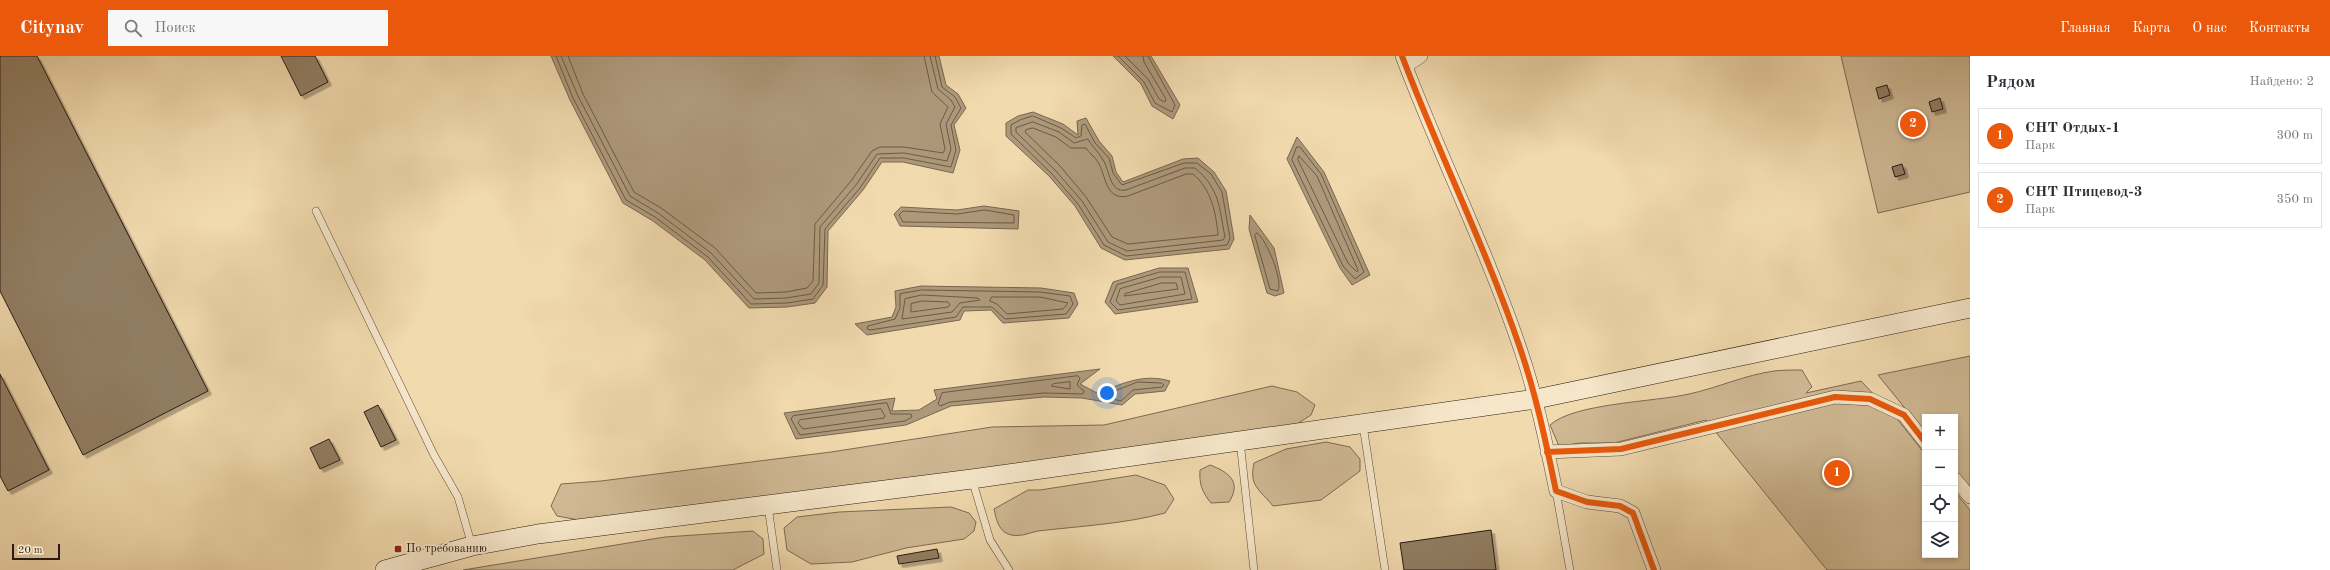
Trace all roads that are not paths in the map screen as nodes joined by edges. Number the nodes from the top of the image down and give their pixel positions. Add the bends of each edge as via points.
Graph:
1 (1421, 56) edge
2 (1404, 61) edge
3 (316, 211) dead end
4 (1970, 308) edge
5 (1536, 399) junction
6 (1363, 424) junction
7 (1922, 438) edge
8 (1240, 441) junction
9 (1547, 452) junction
10 (972, 479) junction
11 (1958, 483) edge
12 (1556, 491) junction
13 (1970, 497) edge
14 (767, 504) junction
15 (472, 546) junction
16 (385, 570) edge
17 (777, 570) edge
18 (1009, 570) edge
19 (1254, 570) edge
20 (1385, 570) edge
21 (1570, 570) edge
22 (1654, 570) edge

1 - 2 street
2 - 5 street via 1486,259 1520,347
3 - 15 lane via 434,455 458,497
4 - 5 main road
5 - 6 main road
5 - 9 street
6 - 8 main road
6 - 20 lane
7 - 9 street via 1904,415 1870,399 1835,397 1621,449
8 - 10 main road
8 - 19 lane
9 - 12 street
10 - 14 main road
10 - 18 lane via 990,540
11 - 13 street
12 - 21 lane
12 - 22 street via 1587,502 1620,506 1633,513
14 - 15 main road via 538,534
14 - 17 lane
15 - 16 main road

